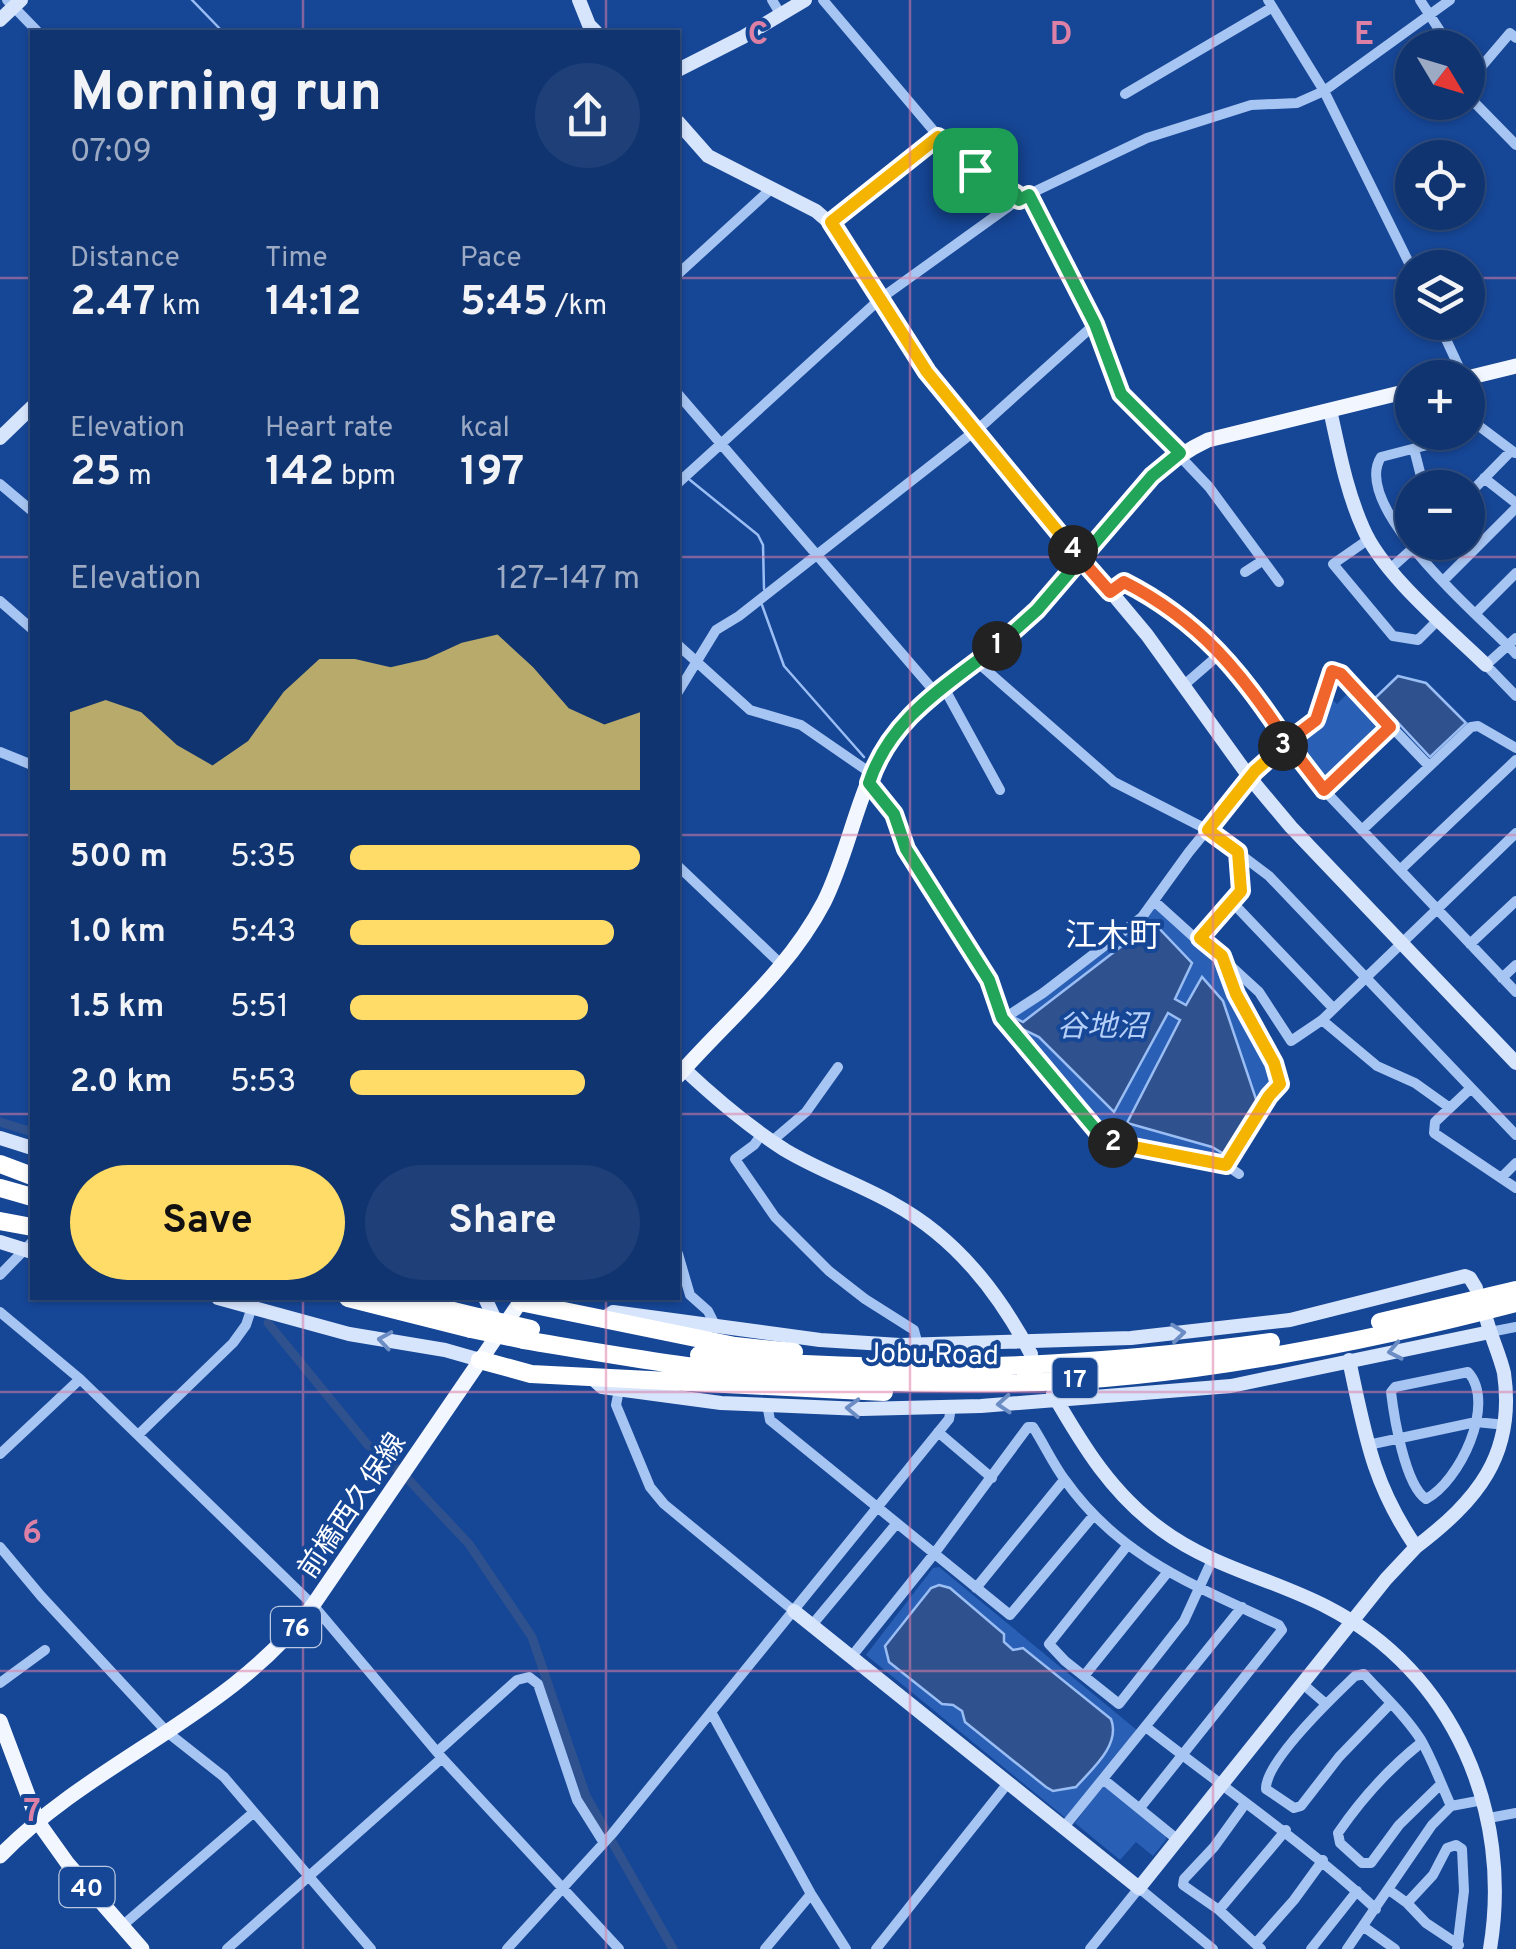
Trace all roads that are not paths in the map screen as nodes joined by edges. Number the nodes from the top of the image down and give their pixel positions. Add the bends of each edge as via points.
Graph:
1 (579, 0) edge
2 (772, 0) edge
3 (805, 0) edge
4 (823, 0) edge
5 (1420, 0) edge
6 (1450, 0) edge
7 (14, 2) edge
8 (1269, 4) edge
9 (781, 15) junction
10 (1431, 15) junction
11 (0, 20) edge
12 (36, 30) edge
13 (594, 30) edge
14 (1440, 30) edge
15 (1516, 38) edge
16 (1485, 59) edge
17 (680, 69) edge
18 (1324, 92) junction
19 (1126, 94) dead end
20 (1485, 113) edge
21 (680, 124) edge
22 (938, 137) junction
23 (1516, 145) edge
24 (771, 189) junction
25 (1024, 197) junction
26 (831, 222) junction
27 (1403, 250) edge
28 (680, 272) edge
29 (880, 299) junction
30 (1095, 324) junction
31 (1516, 366) edge
32 (1485, 373) edge
33 (1395, 394) edge
34 (680, 396) edge
35 (30, 409) edge
36 (1330, 410) junction
37 (1485, 430) edge
38 (974, 432) junction
39 (0, 438) edge
40 (721, 443) junction
41 (1407, 450) edge
42 (1514, 452) edge
43 (1180, 453) junction
44 (1485, 477) edge
45 (1485, 479) edge
46 (680, 481) edge
47 (0, 484) edge
48 (1516, 505) edge
49 (30, 509) edge
50 (1395, 527) edge
51 (1369, 539) junction
52 (816, 553) junction
53 (1401, 560) edge
54 (1428, 560) edge
55 (1082, 561) junction
56 (1262, 562) junction
57 (1390, 569) junction
58 (1245, 572) dead end
59 (1516, 573) edge
60 (1278, 582) dead end
61 (1444, 582) junction
62 (1110, 592) junction
63 (0, 601) edge
64 (1476, 613) junction
65 (1439, 620) junction
66 (30, 628) edge
67 (1514, 646) edge
68 (680, 647) edge
69 (1221, 653) junction
70 (696, 661) junction
71 (977, 662) junction
72 (1486, 666) junction
73 (1184, 685) junction
74 (680, 689) edge
75 (939, 689) junction
76 (1516, 696) edge
77 (1390, 727) junction
78 (1287, 742) junction
79 (1516, 748) edge
80 (0, 752) edge
81 (1516, 760) edge
82 (30, 763) edge
83 (1429, 766) junction
84 (1250, 778) junction
85 (870, 779) junction
86 (1000, 790) dead end
87 (1324, 790) junction
88 (1208, 830) junction
89 (1362, 830) junction
90 (1516, 834) edge
91 (1238, 852) junction
92 (680, 868) edge
93 (1400, 870) junction
94 (1154, 901) junction
95 (1516, 901) edge
96 (1232, 902) junction
97 (1437, 909) junction
98 (1200, 938) junction
99 (1402, 942) junction
100 (1470, 944) junction
101 (1222, 956) junction
102 (1516, 965) edge
103 (782, 966) junction
104 (1365, 977) junction
105 (1502, 978) junction
106 (1516, 992) edge
107 (1334, 1008) junction
108 (1002, 1018) junction
109 (1322, 1020) junction
110 (1516, 1063) edge
111 (838, 1067) dead end
112 (680, 1069) edge
113 (1471, 1088) junction
114 (1450, 1108) junction
115 (1516, 1135) edge
116 (0, 1138) edge
117 (767, 1138) junction
118 (30, 1147) edge
119 (1516, 1163) edge
120 (0, 1164) edge
121 (1226, 1165) junction
122 (1238, 1174) dead end
123 (30, 1175) edge
124 (1502, 1178) junction
125 (0, 1188) edge
126 (1516, 1188) edge
127 (30, 1196) edge
128 (0, 1200) edge
129 (30, 1208) edge
130 (0, 1220) edge
131 (30, 1227) edge
132 (0, 1242) edge
133 (30, 1248) edge
134 (680, 1261) edge
135 (0, 1275) edge
136 (1476, 1288) dead end
137 (1516, 1290) edge
138 (226, 1300) edge
139 (358, 1300) edge
140 (406, 1300) edge
141 (485, 1300) edge
142 (516, 1300) edge
143 (522, 1300) edge
144 (1516, 1303) edge
145 (252, 1307) junction
146 (0, 1312) edge
147 (604, 1318) junction
148 (474, 1323) junction
149 (715, 1324) junction
150 (1489, 1327) junction
151 (1516, 1327) edge
152 (500, 1330) junction
153 (527, 1334) junction
154 (918, 1345) junction
155 (1027, 1346) junction
156 (480, 1360) junction
157 (1349, 1360) junction
158 (992, 1367) junction
159 (551, 1375) junction
160 (80, 1378) junction
161 (592, 1378) junction
162 (1009, 1382) junction
163 (619, 1390) junction
164 (1053, 1395) junction
165 (1512, 1401) edge
166 (767, 1404) junction
167 (950, 1408) junction
168 (1476, 1422) junction
169 (1506, 1425) junction
170 (938, 1432) junction
171 (138, 1436) junction
172 (1400, 1438) junction
173 (1368, 1445) junction
174 (0, 1454) edge
175 (992, 1478) junction
176 (1064, 1480) junction
177 (878, 1507) junction
178 (1094, 1515) junction
179 (897, 1523) junction
180 (1127, 1546) junction
181 (0, 1547) edge
182 (1416, 1547) junction
183 (934, 1554) junction
184 (1212, 1560) junction
185 (1166, 1573) junction
186 (976, 1588) junction
187 (1198, 1589) junction
188 (313, 1605) junction
189 (1242, 1607) junction
190 (794, 1611) junction
191 (1354, 1623) junction
192 (812, 1625) junction
193 (44, 1650) dead end
194 (852, 1656) junction
195 (1084, 1676) junction
196 (0, 1683) edge
197 (1304, 1685) junction
198 (1326, 1704) junction
199 (1392, 1704) junction
200 (710, 1712) junction
201 (0, 1721) edge
202 (1146, 1727) junction
203 (166, 1732) junction
204 (1422, 1742) junction
205 (440, 1755) junction
206 (1182, 1756) junction
207 (1104, 1779) junction
208 (1008, 1784) junction
209 (1441, 1784) junction
210 (1221, 1786) junction
211 (1483, 1800) junction
212 (1245, 1804) junction
213 (1450, 1806) junction
214 (1140, 1808) junction
215 (254, 1812) junction
216 (1516, 1813) edge
217 (1489, 1818) junction
218 (38, 1822) junction
219 (1064, 1827) junction
220 (1286, 1830) junction
221 (1178, 1840) junction
222 (604, 1843) junction
223 (0, 1856) edge
224 (1323, 1860) junction
225 (309, 1876) junction
226 (1139, 1888) junction
227 (562, 1889) junction
228 (1389, 1890) junction
229 (1356, 1891) junction
230 (811, 1894) junction
231 (1407, 1903) junction
232 (1376, 1909) junction
233 (1219, 1910) junction
234 (122, 1926) junction
235 (1364, 1927) junction
236 (1258, 1946) edge
237 (1458, 1947) edge
238 (138, 1948) edge
239 (227, 1949) edge
240 (372, 1949) edge
241 (507, 1949) edge
242 (618, 1949) edge
243 (766, 1949) edge
244 (846, 1949) edge
245 (876, 1949) edge
246 (1090, 1949) edge
247 (1213, 1949) edge
248 (1311, 1949) edge
249 (1347, 1949) edge
250 (1395, 1949) edge
251 (1490, 1949) edge

1 - 13 street
2 - 9 street
3 - 9 street
4 - 22 street
5 - 10 street
6 - 10 street
7 - 11 street
7 - 12 street
8 - 18 street
8 - 19 street
9 - 17 street
10 - 14 street
10 - 18 street
15 - 16 street via 1510,32
18 - 25 street via 1297,102 1251,105 1147,138
18 - 27 street
20 - 23 street
21 - 24 street via 708,156
22 - 25 street via 975,170
22 - 26 street
24 - 26 street
24 - 28 street
25 - 29 street
25 - 30 street
26 - 29 street
29 - 38 street
29 - 40 street
30 - 38 street
30 - 43 street via 1121,394
31 - 32 main road
33 - 36 main road
34 - 40 street
35 - 39 street
36 - 43 main road
36 - 51 street via 1344,478
37 - 42 street
38 - 52 street
38 - 55 street
40 - 46 street
40 - 52 street
41 - 50 street via 1381,457 1374,467
42 - 44 street
43 - 55 main road via 1152,476
43 - 56 street
45 - 48 street
47 - 49 street
48 - 61 street
51 - 57 street
51 - 65 street via 1333,564 1393,636 1418,640
52 - 70 street via 719,626
52 - 75 street
53 - 57 street
54 - 61 street
55 - 62 street
55 - 71 main road
56 - 58 street
56 - 60 street
57 - 65 street
59 - 64 street
61 - 64 street
62 - 69 street via 1124,582 1151,596
62 - 73 street
63 - 66 street
64 - 67 street
65 - 72 street
67 - 72 street
68 - 70 street
69 - 73 street
69 - 78 street
70 - 74 street
70 - 85 street via 750,710 801,725
71 - 75 main road
71 - 88 street via 1114,782
72 - 76 street
73 - 84 street
75 - 85 main road via 895,732
75 - 86 street
77 - 78 street via 1332,671 1316,720
77 - 83 street
77 - 87 street
78 - 84 street
78 - 87 street
79 - 83 street via 1472,727
80 - 82 street
81 - 93 street
83 - 89 street
84 - 88 street
84 - 99 street
85 - 103 main road via 829,892
85 - 108 street via 989,980
87 - 89 street
88 - 91 street
88 - 94 street
89 - 93 street
90 - 97 street
91 - 96 street via 1241,891
91 - 104 street
92 - 103 street
93 - 97 street
94 - 98 street
94 - 108 street via 1142,917
95 - 100 street
96 - 98 street
96 - 107 street
97 - 99 street
97 - 100 street
98 - 101 street
99 - 104 street
99 - 110 street
100 - 105 street
101 - 109 street via 1260,992 1292,1041
101 - 121 street via 1280,1084
102 - 105 street
103 - 112 main road
104 - 107 street
104 - 113 street
105 - 106 street
107 - 109 street
108 - 121 street via 1107,1143
109 - 114 street via 1377,1066
111 - 117 street via 806,1112
112 - 117 street
113 - 114 street
113 - 115 street
114 - 124 street via 1433,1126 1434,1134
116 - 118 street
117 - 154 street via 735,1159 775,1217 829,1271 914,1330
117 - 155 street via 934,1230 986,1282
119 - 124 street
120 - 123 highway
121 - 122 street
124 - 126 street
125 - 127 highway
128 - 129 highway
130 - 131 highway
132 - 133 street
133 - 135 street
134 - 149 street via 690,1295
155 -> 136 street via 1290,1320 1465,1276
137 - 158 highway, Jobu Road / 17 via 1281,1341 1160,1357
138 - 145 street
139 - 148 highway, Jobu Road / 17
140 - 148 highway, Jobu Road / 17
141 - 152 street
142 - 152 main road, 前橋西久保線 / 76
143 - 147 highway
144 - 162 highway, Jobu Road / 17 via 1284,1353
156 -> 145 street
145 - 171 street via 233,1343
146 - 160 street
147 - 149 street via 613,1312
147 - 158 highway via 735,1346
148 - 153 highway, Jobu Road / 17, bridge
149 - 154 street via 820,1340
150 - 151 street
150 -> 157 street
150 - 165 street
152 - 156 main road, 前橋西久保線 / 76
152 - 159 highway via 514,1362
153 - 158 highway, Jobu Road / 17 via 751,1361
153 - 162 highway, Jobu Road / 17 via 744,1373
154 - 155 street
156 - 159 highway
156 - 188 main road, 前橋西久保線 / 76
157 - 164 street via 1231,1386
157 - 173 street
159 - 161 highway
160 - 171 street
160 - 174 street
161 - 162 highway via 864,1392
161 - 163 street
163 - 166 street
163 - 190 street via 616,1405 657,1495
164 -> 167 street
164 - 184 street via 1110,1484 1161,1530
165 - 169 street
167 -> 166 street
166 - 177 street via 770,1420
167 - 170 street
168 - 169 street
168 - 172 street
168 - 172 street via 1462,1460 1428,1498 1418,1492
168 - 172 street via 1473,1378 1465,1372 1393,1389
169 - 182 street via 1483,1486
170 - 175 street
170 - 177 street
171 - 188 street
172 - 173 street
173 - 182 street via 1382,1492
175 - 176 street via 1031,1426
175 - 183 street
176 - 178 street
176 - 186 street
177 - 179 street
177 - 190 street
178 - 180 street
178 - 186 street via 1014,1613
179 - 183 street
179 - 192 street
180 - 185 street
180 - 195 street via 1049,1644
181 - 203 street
182 - 191 street
183 - 186 street
183 - 194 street
184 - 187 street
184 - 191 street
185 - 187 street
185 - 195 street
187 - 189 street
187 - 195 street via 1174,1638 1123,1701
188 - 203 main road, 前橋西久保線 / 76 via 268,1658
188 - 205 street
189 - 202 street
189 - 206 street via 1282,1630
190 - 192 street
190 - 200 street
191 - 197 street
191 - 211 street via 1436,1700
192 - 194 street
193 - 196 street
194 - 208 street
197 - 198 street
197 - 210 street
198 - 199 street via 1364,1674
198 - 199 street via 1266,1780 1266,1789 1294,1808
199 - 204 street
200 - 222 street
200 - 230 street
201 - 218 main road, 40
202 - 206 street
202 - 207 street
203 - 215 street via 224,1777
203 - 218 main road, 前橋西久保線 / 76
204 - 209 street
204 - 209 street via 1357,1806 1338,1833 1340,1843 1362,1863 1372,1863 1399,1824
205 - 222 street via 517,1680 529,1677 538,1684 578,1800
205 - 225 street
205 - 227 street
206 - 210 street
206 - 214 street
207 - 214 street
207 - 219 street
208 - 219 street
208 - 245 street
209 - 213 street
210 - 212 street
210 - 221 street
211 - 213 street
211 - 217 street
212 - 220 street
212 - 233 street via 1184,1879 1183,1885
213 - 228 street
214 - 221 street
215 - 225 street
215 - 234 street
216 - 217 street
217 - 251 street via 1497,1890
218 - 223 main road, 前橋西久保線 / 76
218 - 234 main road, 40
219 - 226 street
220 - 224 street
220 - 233 street
221 - 226 street
222 - 227 street
224 - 229 street
224 - 236 street
225 - 239 street
225 - 240 street
226 - 246 street
226 - 247 street
227 - 241 street
227 - 242 street
228 - 231 street
228 - 232 street
229 - 232 street
229 - 248 street
230 - 243 street
230 - 244 street
231 - 237 street
231 - 237 street via 1447,1848 1462,1849
232 - 235 street
233 - 236 street
234 - 238 main road, 40
235 - 249 street
235 - 250 street

